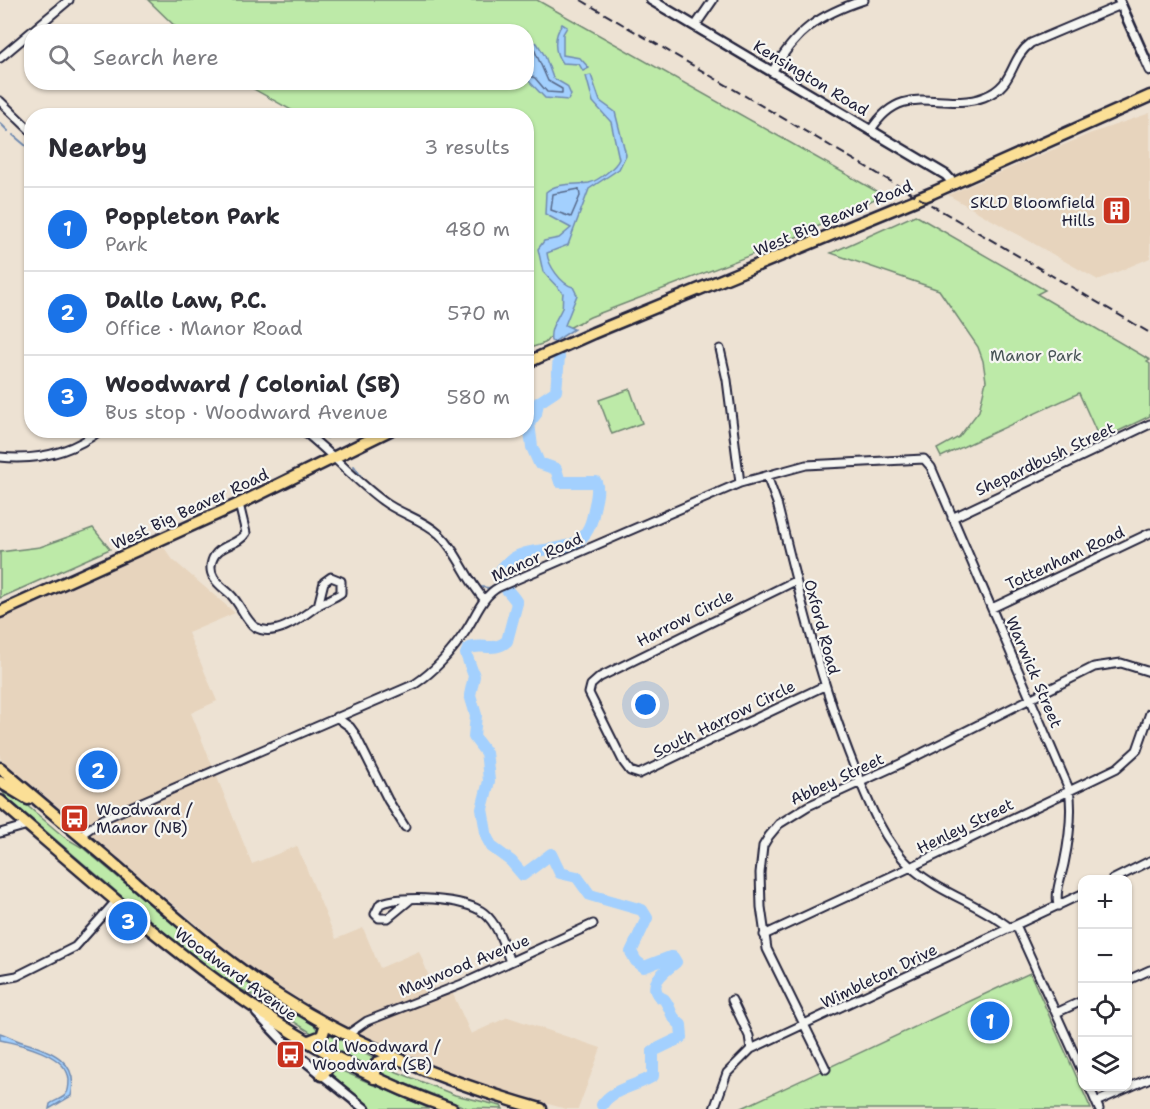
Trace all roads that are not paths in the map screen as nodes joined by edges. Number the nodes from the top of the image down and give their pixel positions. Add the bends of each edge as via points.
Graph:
1 (69, 0) edge
2 (651, 0) edge
3 (713, 0) edge
4 (864, 0) edge
5 (1120, 2) edge
6 (40, 24) edge
7 (695, 26) junction
8 (24, 38) edge
9 (0, 58) edge
10 (1150, 70) edge
11 (772, 72) junction
12 (1150, 96) edge
13 (0, 101) edge
14 (24, 124) edge
15 (871, 130) junction
16 (954, 184) junction
17 (720, 349) dead end
18 (534, 359) edge
19 (1150, 424) edge
20 (90, 438) edge
21 (311, 438) edge
22 (374, 438) edge
23 (0, 457) edge
24 (335, 458) junction
25 (924, 459) joint
26 (766, 476) junction
27 (740, 483) junction
28 (239, 504) junction
29 (952, 518) junction
30 (1150, 533) edge
31 (795, 581) junction
32 (484, 599) junction
33 (318, 606) dead end
34 (992, 608) junction
35 (0, 612) edge
36 (1150, 672) edge
37 (824, 686) junction
38 (1030, 698) junction
39 (354, 709) junction
40 (1150, 713) edge
41 (336, 717) junction
42 (351, 727) junction
43 (0, 768) edge
44 (635, 774) joint
45 (0, 782) edge
46 (860, 782) junction
47 (1069, 792) junction
48 (0, 801) edge
49 (45, 807) junction
50 (28, 825) junction
51 (405, 826) dead end
52 (0, 834) edge
53 (79, 836) junction
54 (1150, 861) edge
55 (911, 867) junction
56 (1120, 875) edge
57 (1078, 896) edge
58 (411, 899) junction
59 (116, 901) junction
60 (1058, 906) junction
61 (593, 924) dead end
62 (1013, 927) junction
63 (764, 934) junction
64 (510, 962) junction
65 (1150, 970) edge
66 (1132, 978) edge
67 (0, 979) edge
68 (732, 1000) dead end
69 (1078, 1002) edge
70 (253, 1008) junction
71 (1056, 1013) junction
72 (326, 1024) junction
73 (804, 1026) junction
74 (347, 1035) junction
75 (307, 1042) junction
76 (751, 1050) junction
77 (393, 1057) junction
78 (339, 1060) junction
79 (1078, 1060) edge
80 (826, 1070) dead end
81 (322, 1075) junction
82 (374, 1078) junction
83 (1150, 1078) edge
84 (1091, 1091) edge
85 (1098, 1105) edge
86 (515, 1106) edge
87 (365, 1109) edge
88 (452, 1109) edge
89 (541, 1109) edge
90 (714, 1109) edge

1 - 6 street
2 - 7 street, Kensington Road
3 - 7 street
4 - 11 street via 824,16 802,30 784,50
5 - 10 street
5 - 15 street via 1031,43 1020,54 1007,82 987,96 966,101 906,102 884,113
7 - 11 street, Kensington Road
8 - 9 street
11 - 15 street, Kensington Road
12 - 16 main road, West Big Beaver Road
13 - 14 street
15 - 16 street, Kensington Road via 946,175
16 - 18 main road, West Big Beaver Road
17 - 27 street
19 - 29 street, Shepardbush Street
20 - 23 street via 58,453
21 - 24 street
22 - 24 main road, West Big Beaver Road
24 - 28 main road, West Big Beaver Road
24 - 32 street via 385,503 439,534
25 - 26 street, Manor Road via 873,464 827,462
25 - 29 street, Warwick Street
26 - 27 street, Manor Road
26 - 31 street, Oxford Road via 777,503
27 - 32 street, Manor Road via 499,587
28 - 33 street via 246,533 213,557 214,579 237,601 253,626 260,629 283,627
28 - 35 main road, West Big Beaver Road
29 - 34 street, Warwick Street
30 - 34 street, Tottenham Road
31 - 37 street, Oxford Road
31 - 44 street, Harrow Circle via 600,677 591,685 591,698 624,764
32 - 39 street, Manor Road via 457,644 432,672 408,688
34 - 38 street, Warwick Street
36 - 38 street, Abbey Street via 1121,663 1103,665
37 - 44 street, South Harrow Circle
37 - 46 street, Oxford Road
38 - 46 street, Abbey Street
38 - 47 street, Warwick Street
39 - 41 street, Manor Road
39 - 42 street
40 - 47 street, Henley Street via 1131,757
41 - 42 street
41 - 53 street, Manor Road via 105,818
42 - 51 street
43 - 49 main road
45 - 49 main road
46 - 55 street, Oxford Road via 880,825
46 - 63 street, Abbey Street via 791,816 769,836 760,859
47 - 55 street, Henley Street
47 - 60 street, Warwick Street via 1068,840 1057,890
48 - 50 main road, Woodward Avenue
49 - 53 main road, Woodward Avenue
50 - 52 street
50 - 59 main road, Woodward Avenue
53 - 72 main road, Woodward Avenue via 239,969
54 - 56 street
55 - 62 street, Oxford Road via 930,883
55 - 63 street, Henley Street
57 - 60 street, Wimbleton Drive
58 - 58 street via 388,918 375,914 384,902
58 - 64 street via 461,903 483,912 494,925
59 - 67 street via 75,947 17,976
59 - 70 main road, Woodward Avenue via 192,965
60 - 62 street, Wimbleton Drive
61 - 64 street, Maywood Avenue
62 - 71 street
62 - 73 street, Wimbleton Drive
63 - 73 street, Abbey Street via 771,961
64 - 74 street, Maywood Avenue via 377,1016
65 - 66 street
68 - 76 street via 749,1035
69 - 71 street
70 - 75 main road, Woodward Avenue
70 - 81 street
71 - 79 street
72 - 74 main road, Woodward Avenue
72 - 75 main road via 322,1036
73 - 76 street, Wimbleton Drive
73 - 80 street, Abbey Street
74 - 77 main road, Woodward Avenue
75 - 78 main road, Woodward Avenue
76 - 90 street, Wimbleton Drive via 727,1073
77 - 82 main road via 377,1063
77 - 86 main road, Woodward Avenue
78 - 81 main road
78 - 82 main road, Woodward Avenue
81 - 87 street
82 - 88 main road, Woodward Avenue
83 - 85 street
84 - 85 street
86 - 89 main road, Woodward Avenue

